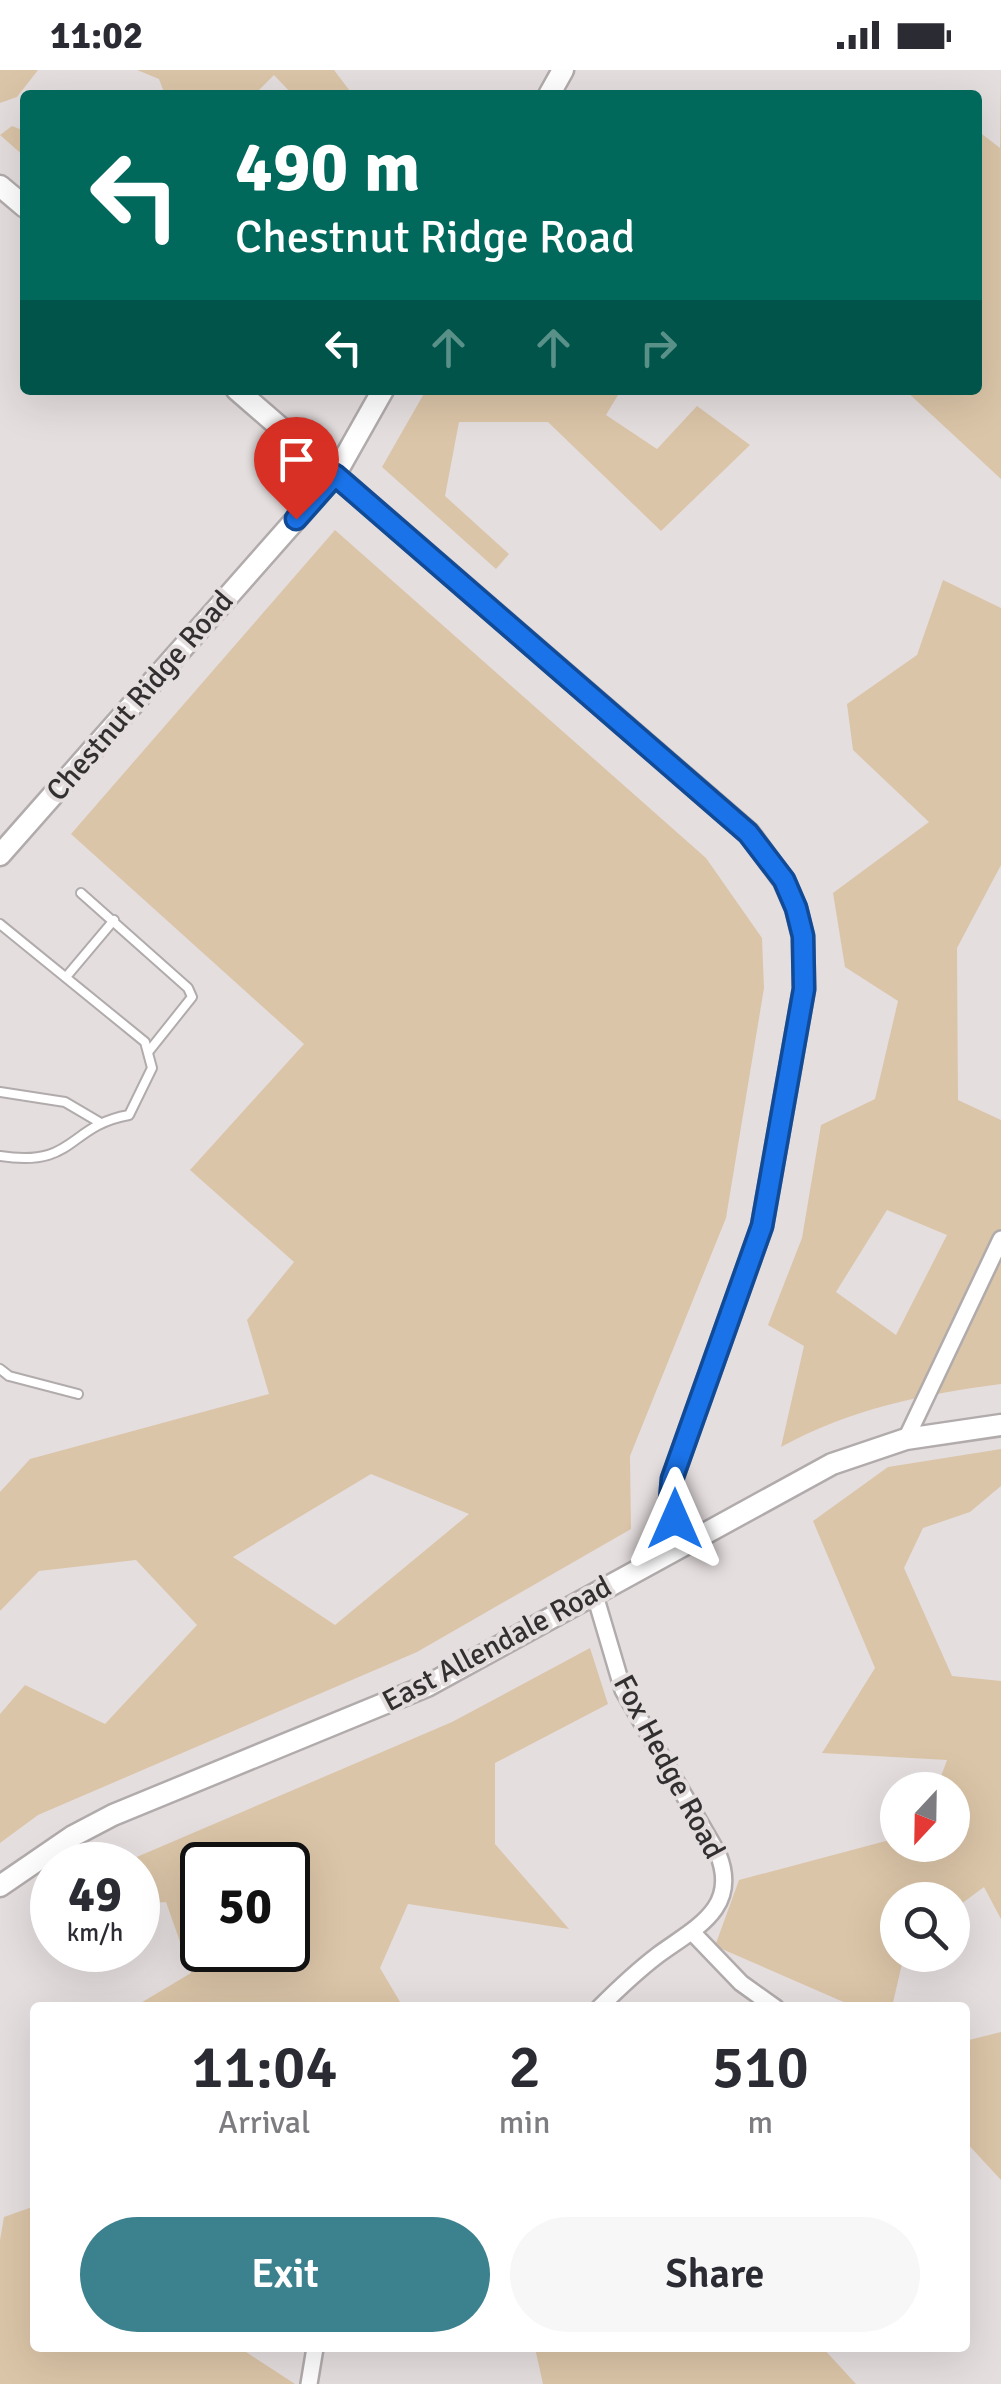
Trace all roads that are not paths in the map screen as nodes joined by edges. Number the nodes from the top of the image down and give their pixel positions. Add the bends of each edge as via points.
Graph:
1 (0, 186) edge
2 (20, 203) edge
3 (243, 395) edge
4 (380, 395) edge
5 (335, 475) junction
6 (0, 855) edge
7 (82, 893) dead end
8 (114, 920) junction
9 (0, 924) edge
10 (66, 977) junction
11 (150, 1051) junction
12 (0, 1092) edge
13 (99, 1122) junction
14 (0, 1156) edge
15 (1001, 1239) edge
16 (0, 1369) edge
17 (78, 1394) dead end
18 (1001, 1425) edge
19 (906, 1439) junction
20 (687, 1541) junction
21 (594, 1592) junction
22 (0, 1886) edge
23 (692, 1932) junction
24 (606, 2002) edge
25 (768, 2002) edge
26 (314, 2352) edge
27 (309, 2384) edge

1 - 2 main road
3 - 5 main road
4 - 5 main road, Chestnut Ridge Road
5 - 6 main road, Chestnut Ridge Road
5 - 20 main road via 748,833 796,908 804,989 773,1184 672,1479 670,1502
7 - 8 lane
8 - 10 lane
8 - 11 lane via 192,997
9 - 10 lane
10 - 11 lane
11 - 13 lane via 152,1068 129,1114
12 - 13 lane via 65,1102
13 - 14 lane via 60,1153 34,1162
15 - 19 street
16 - 17 lane
18 - 19 main road, East Allendale Road
19 - 20 main road, East Allendale Road via 832,1464
20 - 21 main road, East Allendale Road
21 - 22 main road, East Allendale Road via 378,1709 113,1815
21 - 23 street, Fox Hedge Road via 623,1690 723,1866 723,1896
23 - 24 street, Fox Hedge Road
23 - 25 street
26 - 27 street

